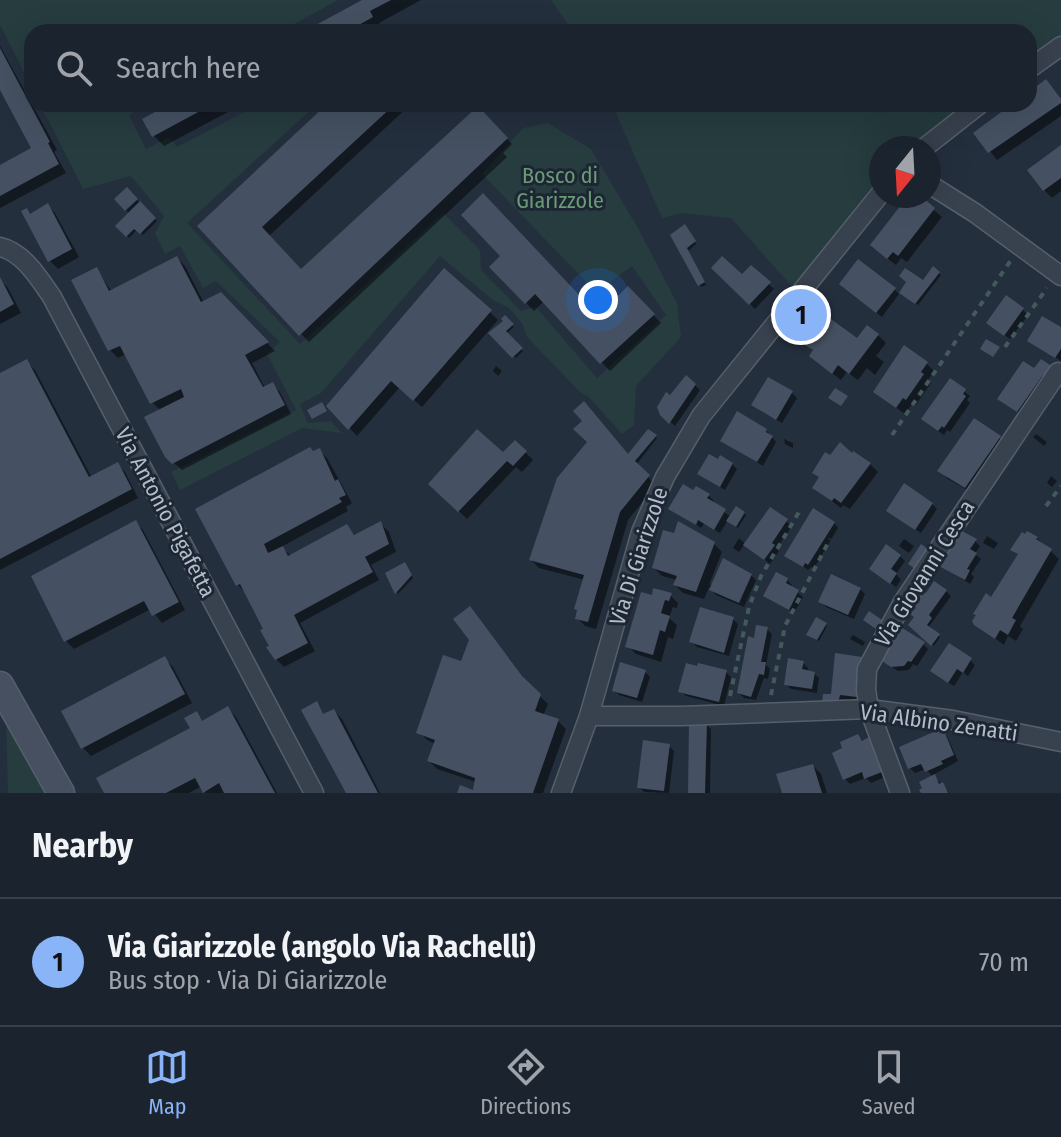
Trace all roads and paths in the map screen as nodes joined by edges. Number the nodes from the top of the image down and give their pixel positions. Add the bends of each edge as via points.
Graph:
1 (1061, 46) edge
2 (1037, 63) edge
3 (970, 112) edge
4 (939, 136) edge
5 (941, 192) edge
6 (869, 208) edge
7 (1021, 245) junction
8 (0, 247) edge
9 (1060, 275) edge
10 (1005, 347) dead end
11 (1058, 372) dead end
12 (892, 435) dead end
13 (1061, 486) edge
14 (1046, 506) dead end
15 (799, 512) dead end
16 (830, 539) dead end
17 (0, 685) edge
18 (869, 709) junction
19 (769, 713) junction
20 (726, 714) junction
21 (589, 716) junction
22 (1061, 742) edge
23 (61, 793) edge
24 (314, 793) edge
25 (561, 793) edge
26 (900, 793) edge

1 - 2 street
3 - 4 street
5 - 7 street
6 - 21 street, Via Di Giarizzole via 701,416 665,477 641,532
7 - 9 street
7 - 12 path
8 - 24 street, Via Antonio Pigafetta via 35,272 52,297
9 - 10 path
11 - 18 street, Via Giovanni Cesca via 882,637 867,669
13 - 14 path
15 - 20 path via 749,607
16 - 19 path via 785,626
17 - 23 street
18 - 19 street, Via Albino Zenatti
18 - 22 street, Via Albino Zenatti
18 - 26 street, Via Giovanni Cesca
19 - 20 street, Via Albino Zenatti
20 - 21 street, Via Albino Zenatti
21 - 25 street, Via Di Giarizzole

